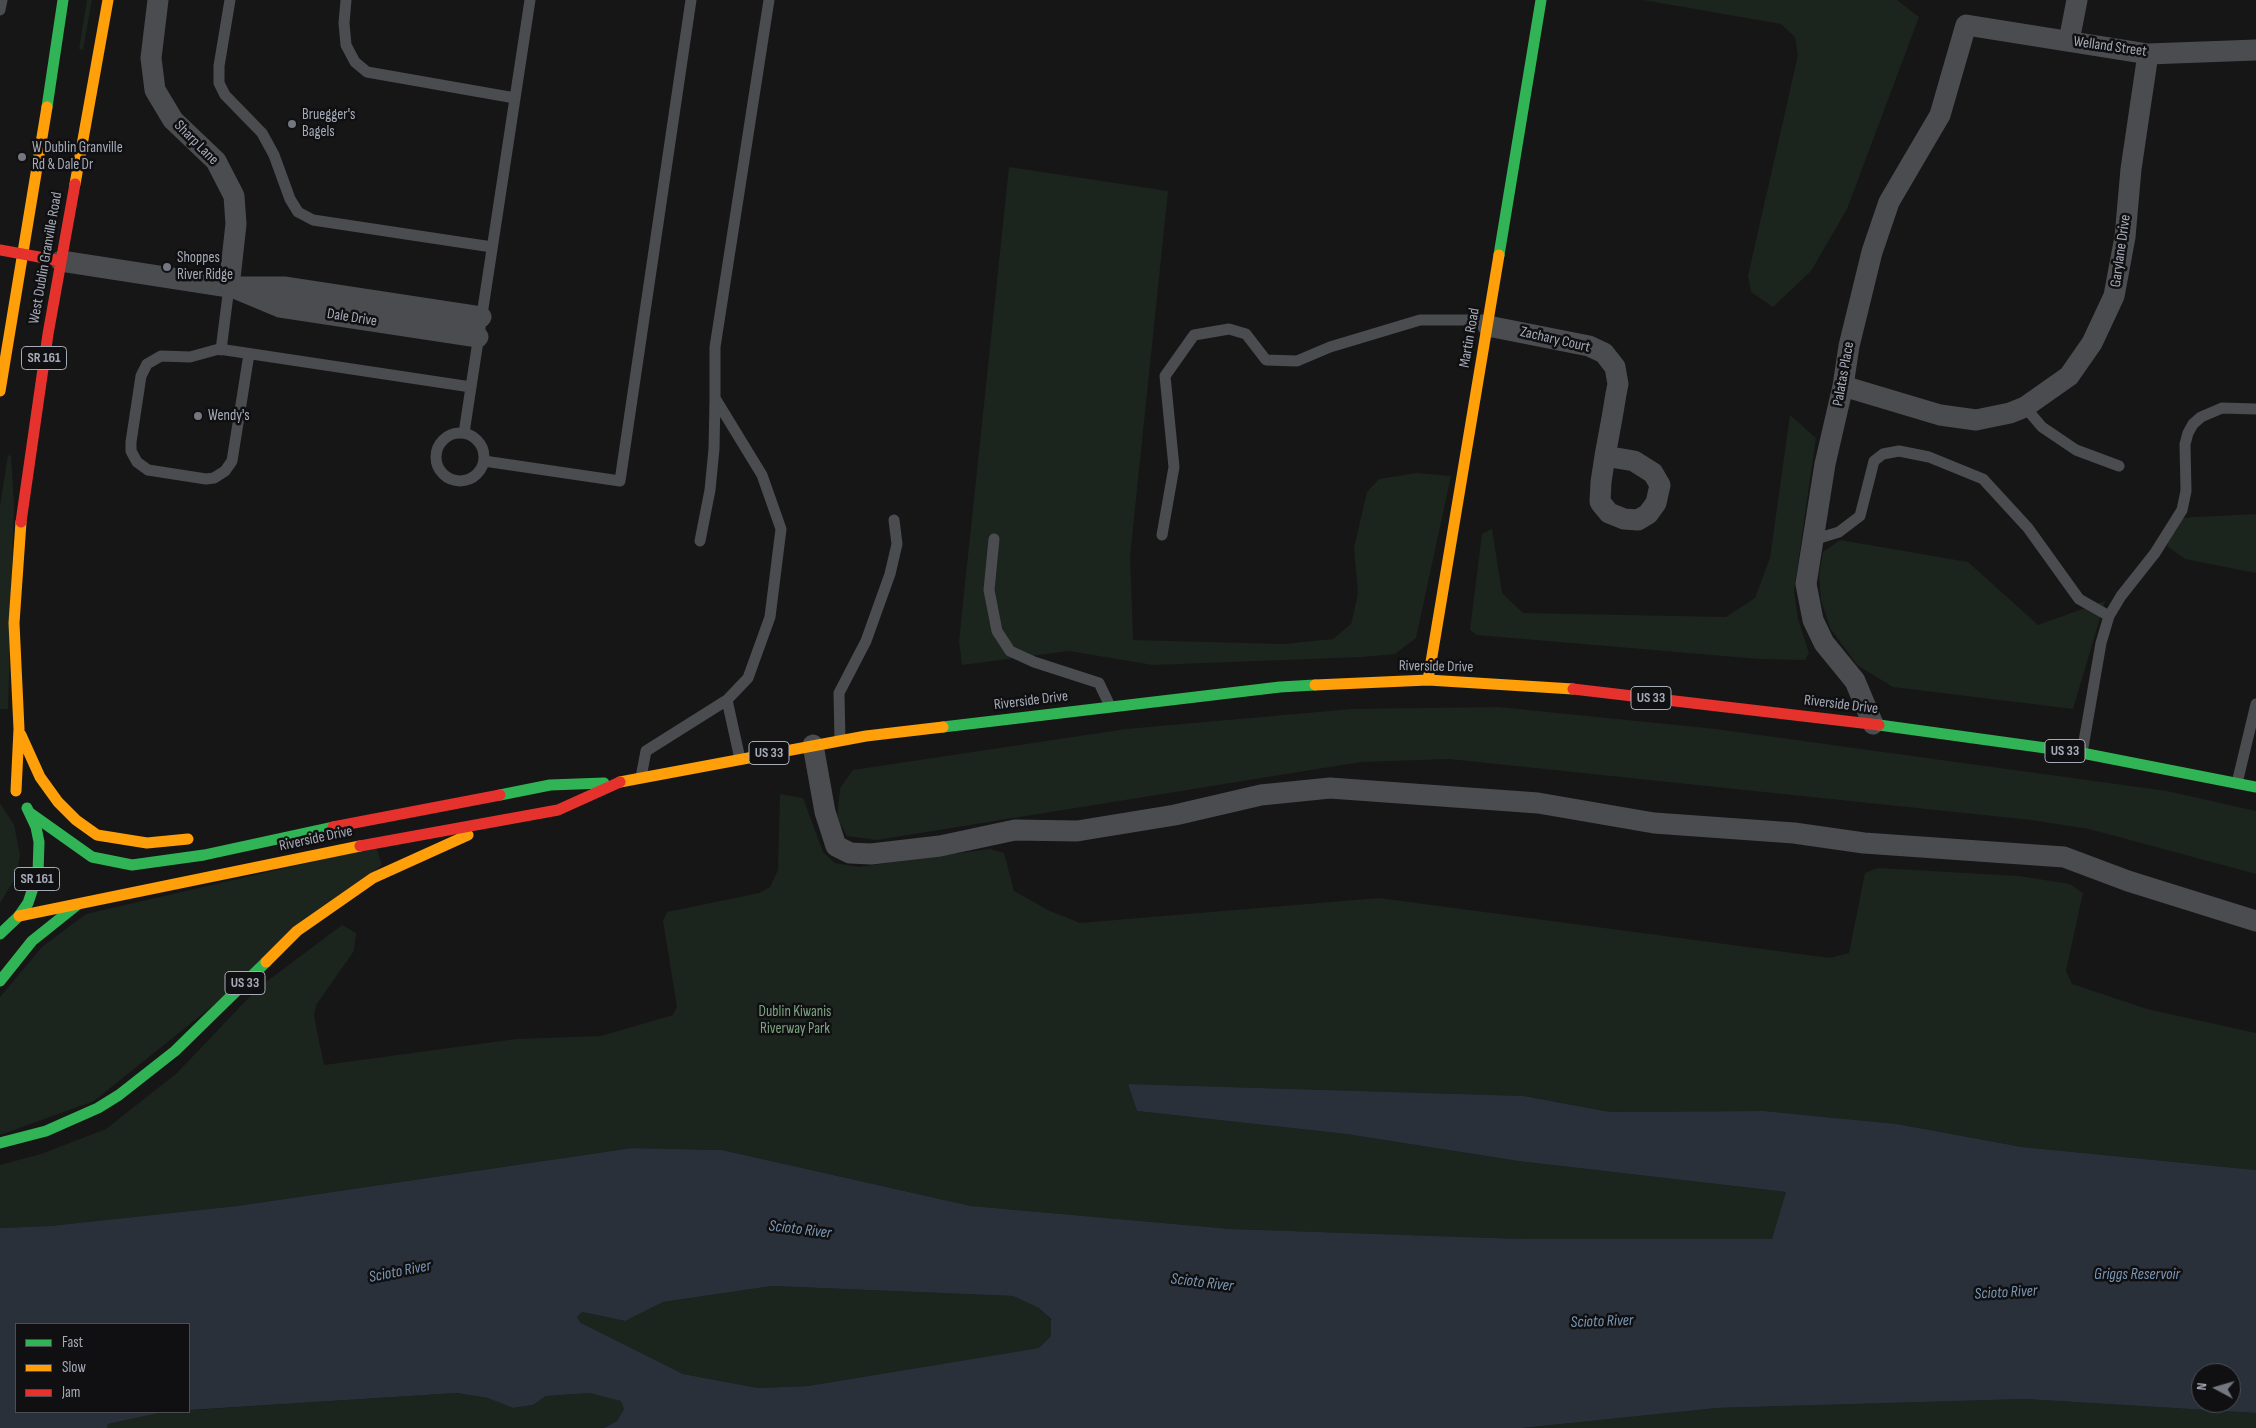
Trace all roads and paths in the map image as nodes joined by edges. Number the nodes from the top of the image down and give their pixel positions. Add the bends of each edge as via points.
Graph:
1 (2, 0) edge
2 (63, 0) edge
3 (108, 0) edge
4 (158, 0) edge
5 (230, 0) edge
6 (346, 0) edge
7 (530, 0) edge
8 (691, 0) edge
9 (769, 0) edge
10 (1541, 0) edge
11 (2077, 0) edge
12 (0, 10) edge
13 (1966, 25) joint
14 (2069, 41) junction
15 (2256, 50) edge
16 (2148, 54) junction
17 (515, 98) junction
18 (492, 247) junction
19 (0, 250) edge
20 (24, 254) junction
21 (61, 261) junction
22 (229, 287) junction
23 (1488, 323) junction
24 (480, 327) junction
25 (221, 350) junction
26 (249, 354) junction
27 (1843, 386) junction
28 (471, 387) junction
29 (0, 391) edge
30 (715, 398) junction
31 (2025, 407) junction
32 (2256, 409) edge
33 (464, 433) junction
34 (1605, 456) dead end
35 (484, 461) junction
36 (2119, 466) dead end
37 (894, 520) dead end
38 (1162, 535) dead end
39 (994, 539) dead end
40 (1813, 540) junction
41 (700, 541) dead end
42 (2109, 616) junction
43 (1428, 680) junction
44 (727, 700) junction
45 (2256, 704) edge
46 (1110, 706) junction
47 (1873, 724) junction
48 (19, 729) junction
49 (840, 740) junction
50 (813, 745) junction
51 (2082, 753) junction
52 (740, 758) junction
53 (641, 777) junction
54 (6, 781) dead end
55 (616, 783) junction
56 (2237, 783) junction
57 (2256, 787) edge
58 (16, 791) junction
59 (30, 813) junction
60 (352, 823) junction
61 (492, 823) junction
62 (265, 830) dead end
63 (198, 838) dead end
64 (78, 904) junction
65 (19, 916) junction
66 (2256, 921) edge
67 (0, 934) edge
68 (0, 981) edge
69 (0, 1143) edge

1 - 12 lane
2 - 20 main road, West Dublin Granville Road / SR 161
3 - 21 main road, West Dublin Granville Road / SR 161
4 - 22 street, Sharp Lane via 150,58 155,90 173,120 216,161 234,196 236,224
5 - 18 lane via 219,83 225,94 262,133 298,212 313,220
6 - 17 lane via 346,45 355,62 367,72
7 - 17 lane
8 - 35 lane via 620,481
9 - 30 lane via 715,347
10 - 23 main road, Martin Road
11 - 14 street
13 - 14 street, Welland Street
13 - 27 street, Palatas Place via 1940,115 1889,202 1854,321
14 - 16 street, Welland Street
15 - 16 street, Welland Street
16 - 31 street, Garylane Drive via 2114,296 2092,343 2069,376
17 - 18 lane
18 - 24 lane
19 - 20 main road, Dale Drive
20 - 21 main road, Dale Drive
20 - 29 main road, West Dublin Granville Road / SR 161
21 - 22 street, Dale Drive
21 - 48 main road, West Dublin Granville Road / SR 161 via 21,518 14,623
22 - 24 street, Dale Drive via 280,307
22 - 25 lane
23 - 34 street, Zachary Court via 1589,346 1604,353 1615,367 1618,384
23 - 38 lane via 1420,320 1330,347 1297,361 1266,360 1246,334 1229,329 1194,335 1165,376 1174,467
23 - 43 main road, Martin Road
24 - 28 lane
25 - 26 lane
25 - 26 lane via 190,357 161,356 147,364 141,376 131,442 133,455 140,466 206,479 218,476 228,468
26 - 28 lane
27 - 31 street, Garylane Drive via 1940,416 1976,420
27 - 40 street, Palatas Place via 1825,464
28 - 33 lane
30 - 41 lane via 710,490
30 - 44 lane via 762,475 781,529 770,617 748,678
31 - 36 lane via 2042,428 2076,450
32 - 42 lane via 2222,408 2201,417 2190,428 2182,510
33 - 35 lane via 479,442
33 - 35 lane via 453,434 441,442 436,456 441,471 453,480 465,480 479,472
37 - 49 lane via 897,544 890,574 866,642 839,693
39 - 46 lane via 989,590 997,631 1010,651 1099,683
40 - 42 lane via 1839,532 1860,516 1874,460 1883,454 1899,451 1929,457 1983,478 2028,528 2079,598
40 - 47 street, Palatas Place via 1806,584 1813,620 1824,643 1855,681
42 - 51 lane
43 - 46 main road, Riverside Drive / US 33 via 1280,687
43 - 47 main road, Riverside Drive / US 33 via 1543,686
44 - 52 lane
44 - 53 lane via 646,751
45 - 56 lane
46 - 49 main road, Riverside Drive / US 33
47 - 51 main road, Riverside Drive / US 33
48 - 58 main road, West Dublin Granville Road / SR 161
48 - 63 main road via 40,777 58,802 97,835 147,843
49 - 50 main road, Riverside Drive / US 33
50 - 52 main road, Riverside Drive / US 33
50 - 66 street via 825,812 836,846 850,853 871,854 940,846 1015,830 1077,831 1261,795 1330,788 1538,804 1654,823 1794,833 1864,843 2064,857 2128,881
51 - 56 main road, Riverside Drive / US 33
52 - 53 main road, Riverside Drive / US 33
53 - 55 main road, Riverside Drive / US 33
54 - 58 main road
55 - 60 main road, Riverside Drive / US 33 via 550,785
55 - 61 main road, Riverside Drive / US 33 via 558,810
56 - 57 main road, Riverside Drive / US 33
58 - 59 main road
59 - 60 main road, Riverside Drive / US 33 via 92,856 132,865 204,855
59 - 65 main road, SR 161 via 39,842 39,866 34,888
60 - 62 main road, US 33
61 - 64 main road, Riverside Drive / US 33 via 372,843
61 - 69 main road, US 33 via 440,850 373,878 297,931 175,1051 119,1095 46,1131
64 - 65 main road, Riverside Drive
64 - 68 main road via 32,941
65 - 67 main road, SR 161

